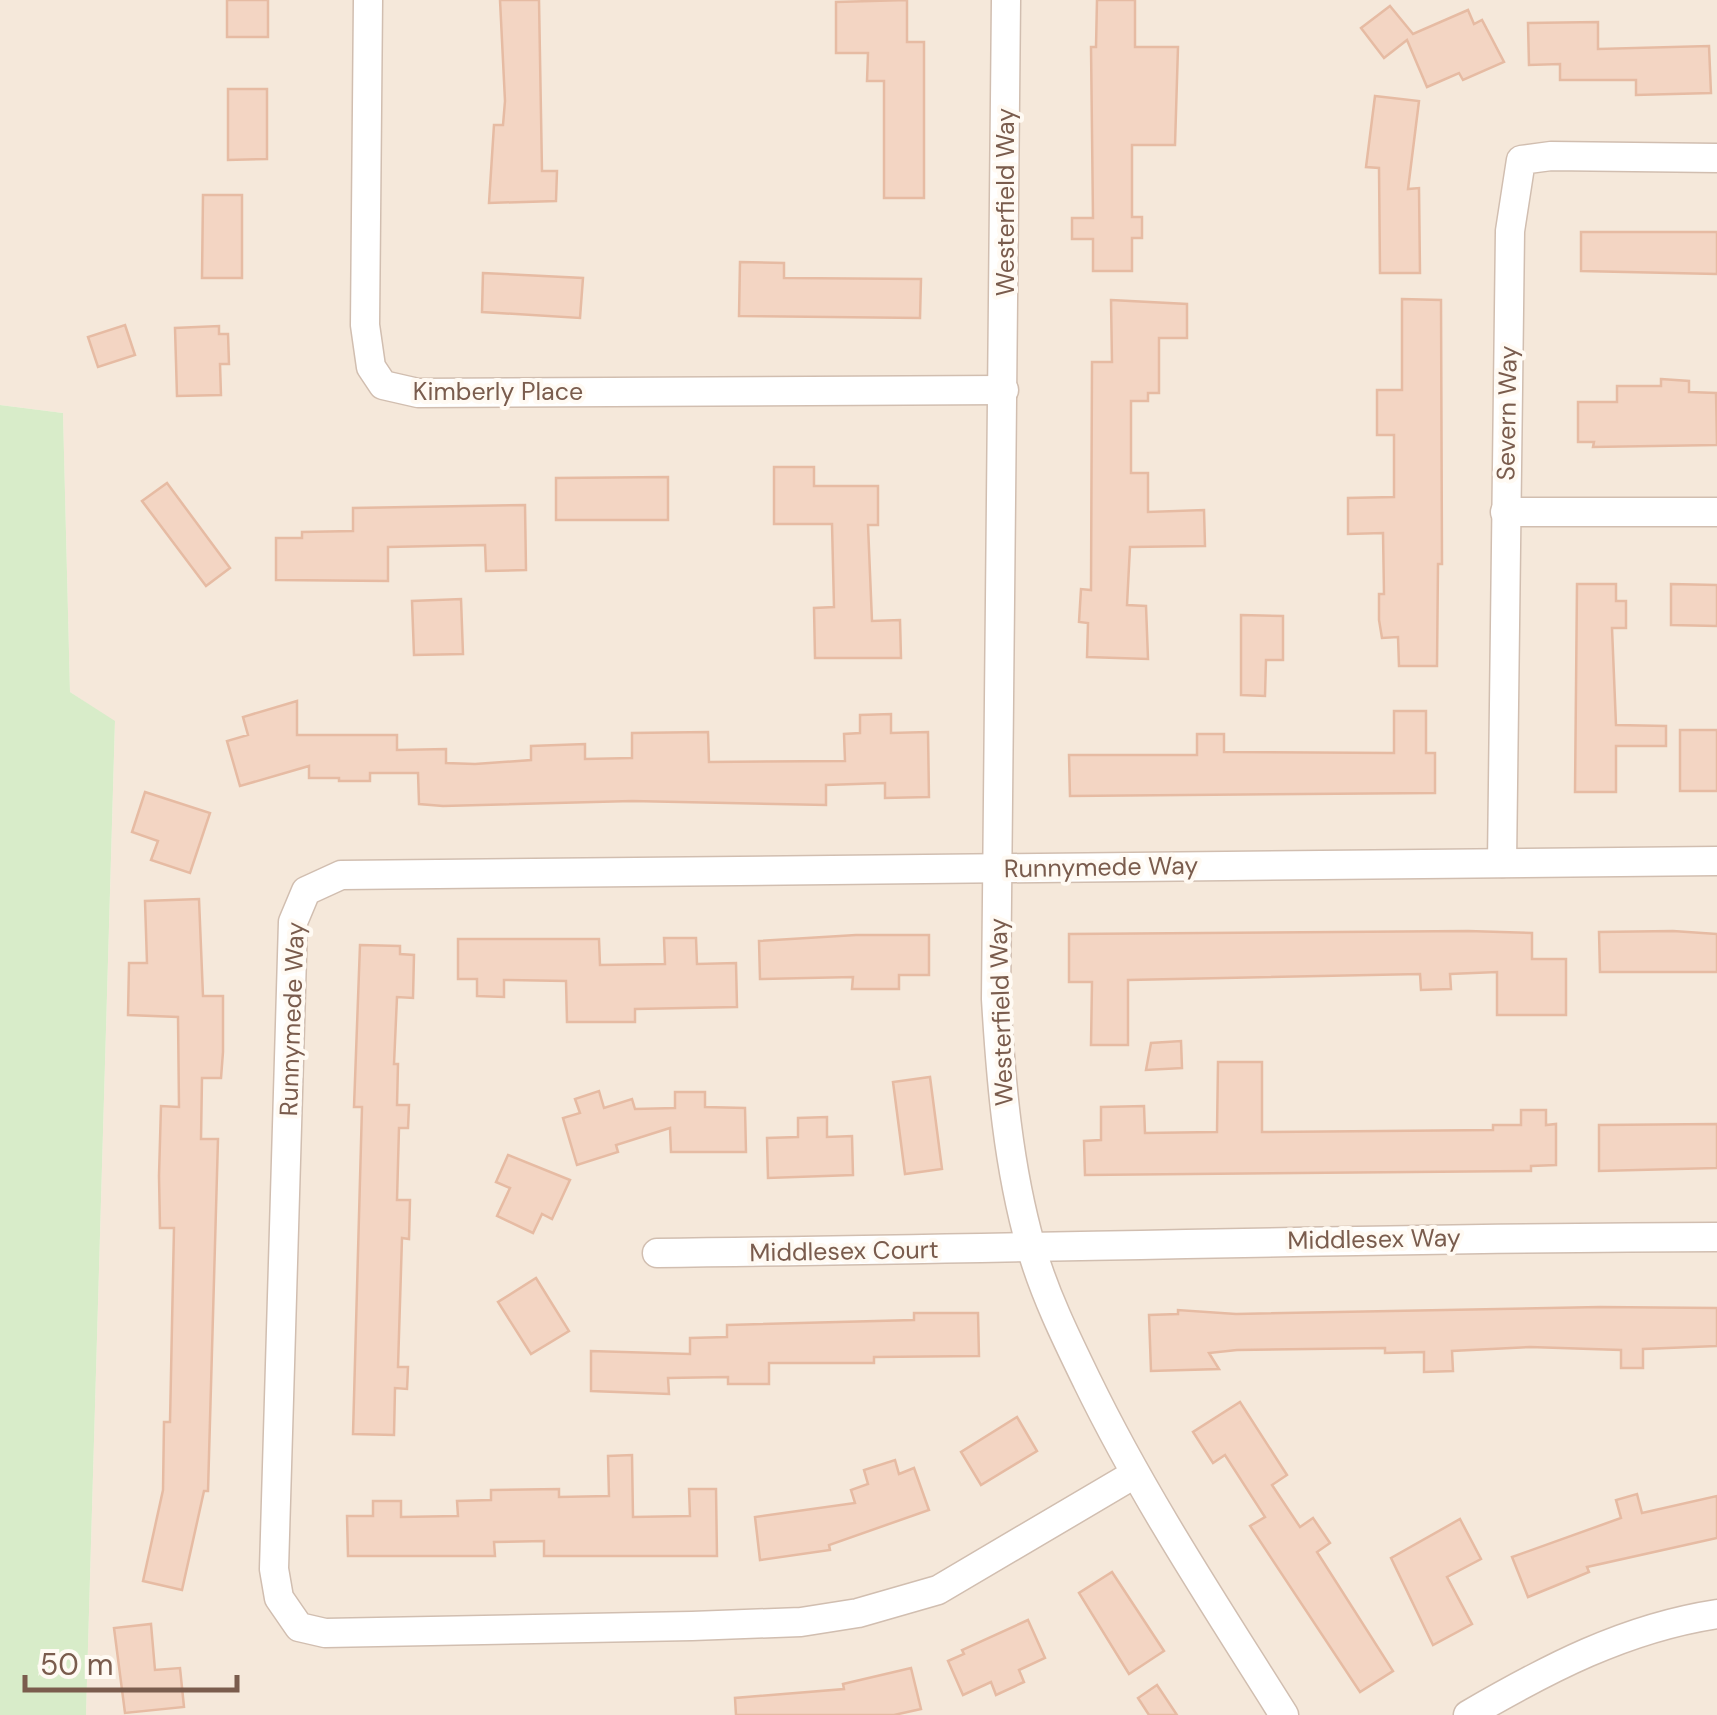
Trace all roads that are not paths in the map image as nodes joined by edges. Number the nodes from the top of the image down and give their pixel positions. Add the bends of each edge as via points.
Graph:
1 (368, 0) edge
2 (1006, 0) edge
3 (1717, 158) edge
4 (1004, 390) junction
5 (1505, 512) junction
6 (1717, 512) edge
7 (1502, 862) junction
8 (1717, 862) edge
9 (997, 868) junction
10 (1717, 1237) edge
11 (1031, 1249) junction
12 (657, 1253) dead end
13 (1133, 1475) junction
14 (1717, 1614) edge
15 (1284, 1715) edge
16 (1468, 1715) edge

1 - 4 street, Kimberly Place via 365,325 371,367 383,385 418,394
2 - 4 street, Westerfield Way
3 - 5 street, Severn Way via 1522,160 1510,231
4 - 9 street, Westerfield Way
5 - 6 street
5 - 7 street, Severn Way
7 - 8 street, Runnymede Way
7 - 9 street, Runnymede Way
9 - 11 street, Westerfield Way via 1001,1088
9 - 13 street, Runnymede Way via 341,875 306,891 293,942 274,1569 280,1598 298,1627 325,1632 820,1619 938,1590
10 - 11 street, Middlesex Way
11 - 12 street, Middlesex Court
11 - 13 street, Westerfield Way
13 - 15 street, Westerfield Way
14 - 16 street via 1648,1628 1589,1650

